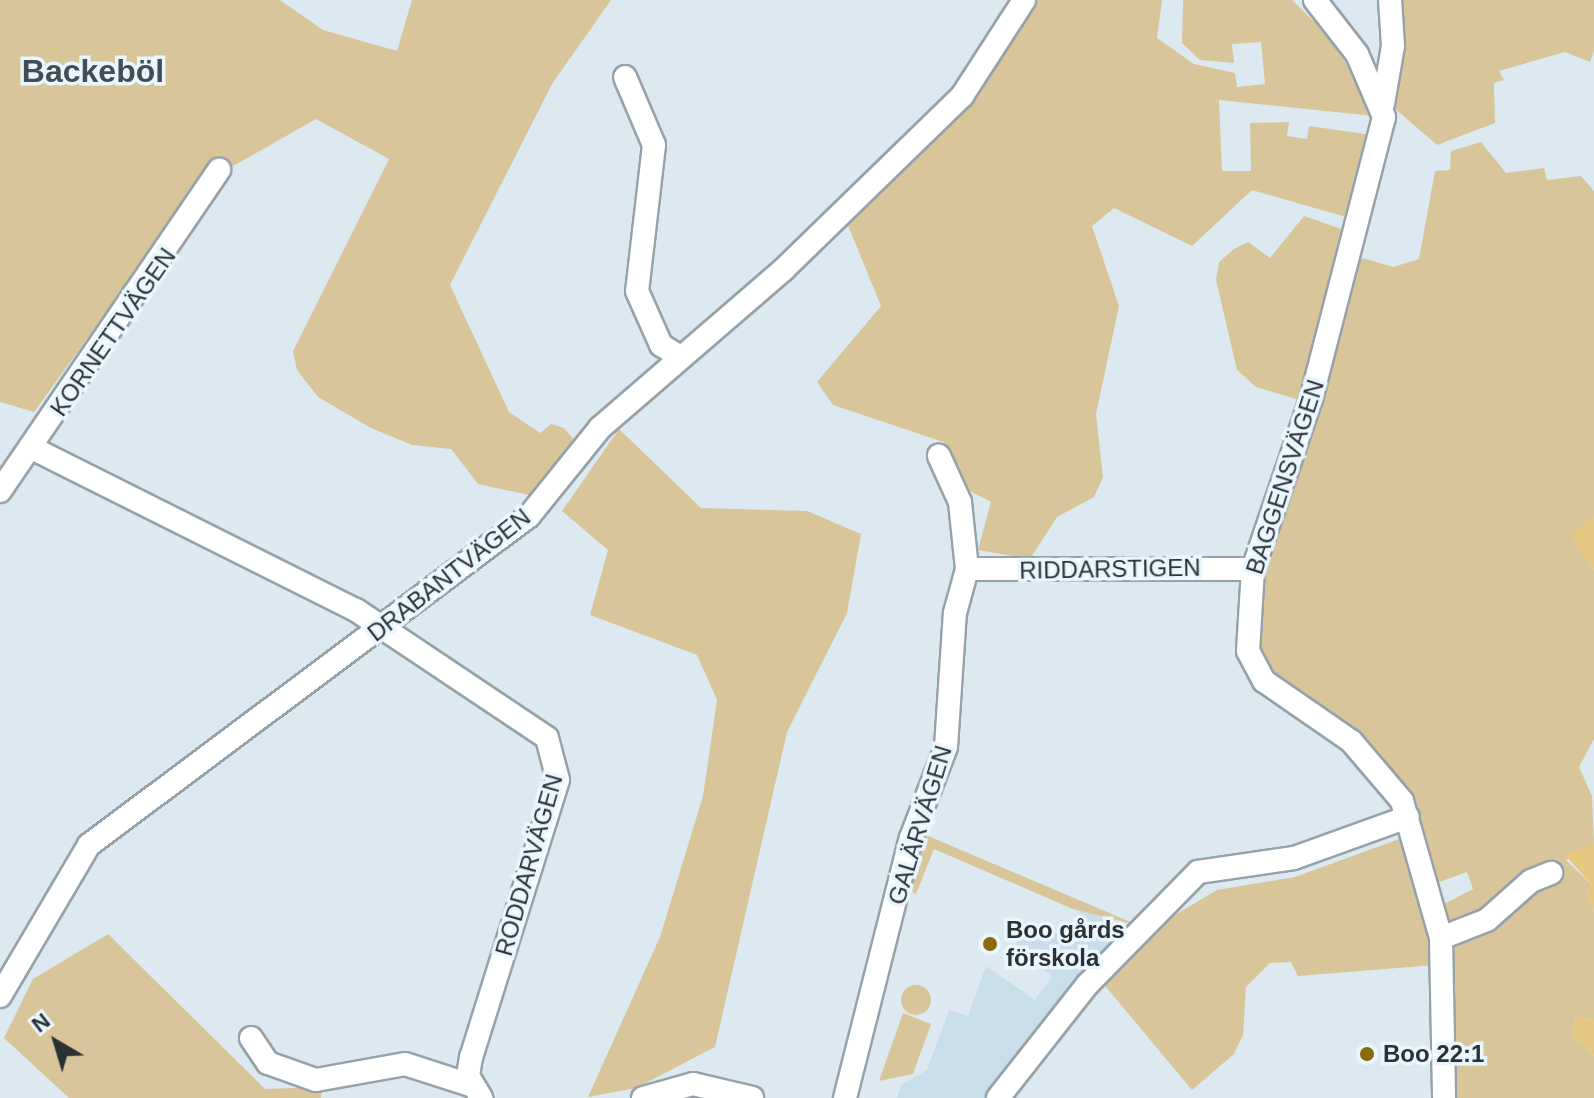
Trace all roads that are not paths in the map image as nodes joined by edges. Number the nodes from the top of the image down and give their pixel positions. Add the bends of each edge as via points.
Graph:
1 (1024, 0) edge
2 (1315, 0) edge
3 (1390, 0) edge
4 (625, 77) dead end
5 (1383, 104) junction
6 (219, 170) dead end
7 (680, 357) junction
8 (32, 448) junction
9 (939, 456) dead end
10 (0, 491) edge
11 (967, 569) junction
12 (1253, 569) junction
13 (384, 627) junction
14 (1408, 817) junction
15 (1551, 873) dead end
16 (1441, 938) junction
17 (881, 966) junction
18 (0, 996) edge
19 (251, 1038) dead end
20 (476, 1092) edge
21 (643, 1098) edge
22 (752, 1098) edge
23 (845, 1098) edge
24 (858, 1098) edge
25 (998, 1098) edge
26 (1444, 1098) edge

1 - 7 street, DRABANTVÄGEN via 962,96 783,270
2 - 5 street via 1340,28
3 - 5 street, BAGGENSVÄGEN via 1393,46
4 - 7 street via 654,145 637,291 661,345
5 - 12 street, BAGGENSVÄGEN via 1350,259
6 - 8 street, KORNETTVÄGEN
7 - 13 street, DRABANTVÄGEN via 600,428 529,516
8 - 10 street, KORNETTVÄGEN
8 - 13 street, RODDARVÄGEN
9 - 11 street, GALÄRVÄGEN via 960,502
11 - 12 street, RIDDARSTIGEN
11 - 17 street, GALÄRVÄGEN via 955,613 946,747 911,838
12 - 14 street, BAGGENSVÄGEN via 1246,629 1253,665 1289,701 1351,741 1392,782
13 - 18 street, DRABANTVÄGEN via 181,770 89,845
13 - 20 street, RODDARVÄGEN via 537,727 558,759 471,1057
14 - 16 street, BAGGENSVÄGEN
14 - 25 street via 1294,858 1198,872 1087,985
15 - 16 street via 1531,881 1487,920
16 - 26 street, BAGGENSVÄGEN
17 - 23 street, GALÄRVÄGEN
17 - 24 street via 888,997
19 - 20 street via 268,1063 316,1080 405,1064
21 - 22 street via 693,1084

